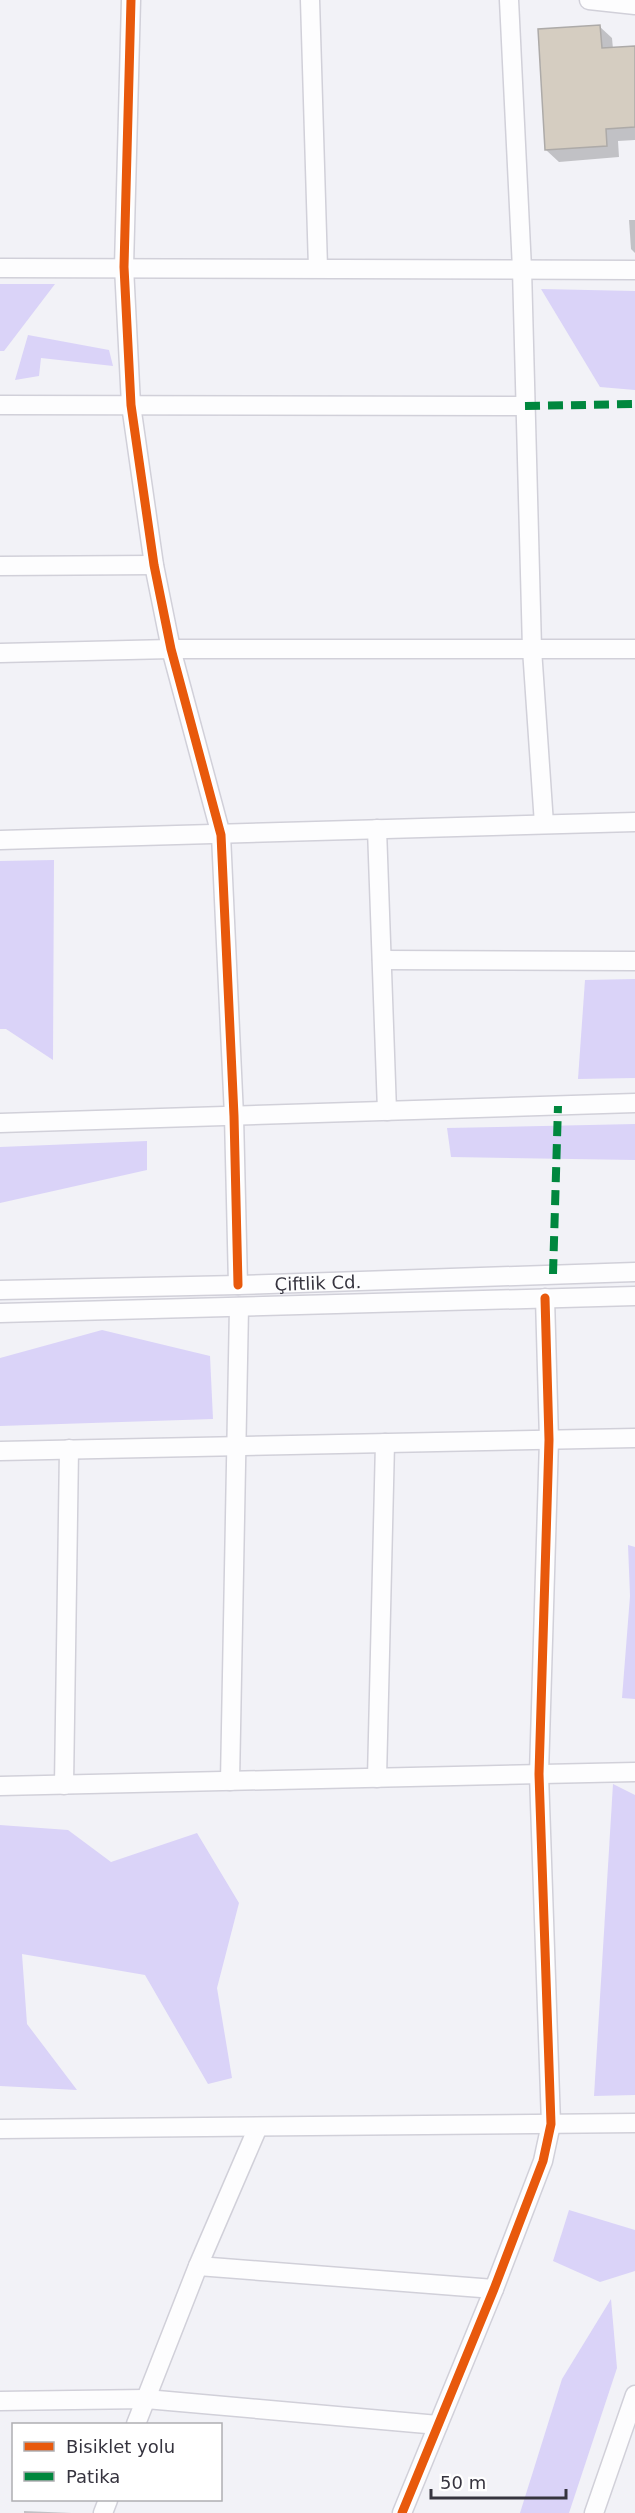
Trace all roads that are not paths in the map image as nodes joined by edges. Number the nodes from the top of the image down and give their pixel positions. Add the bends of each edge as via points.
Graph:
1 (131, 0) edge
2 (310, 0) edge
3 (509, 0) edge
4 (589, 0) edge
5 (635, 5) edge
6 (124, 267) junction
7 (0, 268) edge
8 (318, 268) junction
9 (522, 269) junction
10 (635, 270) edge
11 (0, 405) edge
12 (131, 405) junction
13 (525, 406) junction
14 (154, 565) junction
15 (0, 566) edge
16 (171, 649) junction
17 (532, 649) junction
18 (635, 649) edge
19 (0, 653) edge
20 (635, 822) edge
21 (544, 824) junction
22 (377, 829) junction
23 (222, 835) junction
24 (0, 840) edge
25 (382, 960) junction
26 (635, 961) edge
27 (635, 1103) edge
28 (387, 1111) junction
29 (234, 1116) junction
30 (0, 1123) edge
31 (635, 1272) edge
32 (238, 1285) junction
33 (0, 1290) edge
34 (635, 1296) edge
35 (545, 1298) junction
36 (239, 1308) junction
37 (0, 1313) edge
38 (635, 1438) edge
39 (549, 1440) junction
40 (385, 1443) junction
41 (237, 1446) junction
42 (69, 1449) junction
43 (0, 1451) edge
44 (635, 1772) edge
45 (539, 1774) junction
46 (377, 1778) junction
47 (230, 1781) junction
48 (64, 1785) junction
49 (0, 1786) edge
50 (635, 2123) edge
51 (551, 2124) junction
52 (258, 2127) junction
53 (0, 2129) edge
54 (198, 2266) junction
55 (494, 2289) junction
56 (635, 2395) edge
57 (146, 2399) junction
58 (0, 2401) edge
59 (136, 2423) edge
60 (438, 2425) junction
61 (402, 2513) edge
62 (594, 2513) edge

1 - 6 street
2 - 8 street
3 - 9 street
4 - 5 street
6 - 7 street
6 - 8 street
6 - 12 street
8 - 9 street
9 - 10 street
9 - 13 street
11 - 12 street
12 - 13 street
12 - 14 street
13 - 17 street
14 - 15 street
14 - 16 street
16 - 17 street
16 - 19 street
16 - 23 street
17 - 18 street
17 - 21 street
20 - 21 street
21 - 22 street
22 - 23 street
22 - 25 street
23 - 24 street
23 - 29 street
25 - 26 street
25 - 28 street
27 - 28 street
28 - 29 street
29 - 30 street
29 - 32 street
31 - 32 street, Çiftlik Cd.
32 - 33 street, Çiftlik Cd.
34 - 35 street, Çiftlik Cd.
35 - 36 street, Çiftlik Cd.
35 - 39 street
36 - 37 street, Çiftlik Cd.
36 - 41 street
38 - 39 street
39 - 40 street
39 - 45 street
40 - 41 street
40 - 46 street
41 - 42 street
41 - 47 street
42 - 43 street
42 - 48 street
44 - 45 street
45 - 46 street
45 - 51 street
46 - 47 street
47 - 48 street
48 - 49 street
50 - 51 street
51 - 52 street
51 - 55 street via 543,2161
52 - 53 street
52 - 54 street
54 - 55 street
54 - 57 street
55 - 60 street
56 - 62 street
57 - 58 street
57 - 59 street
57 - 60 street
60 - 61 street

